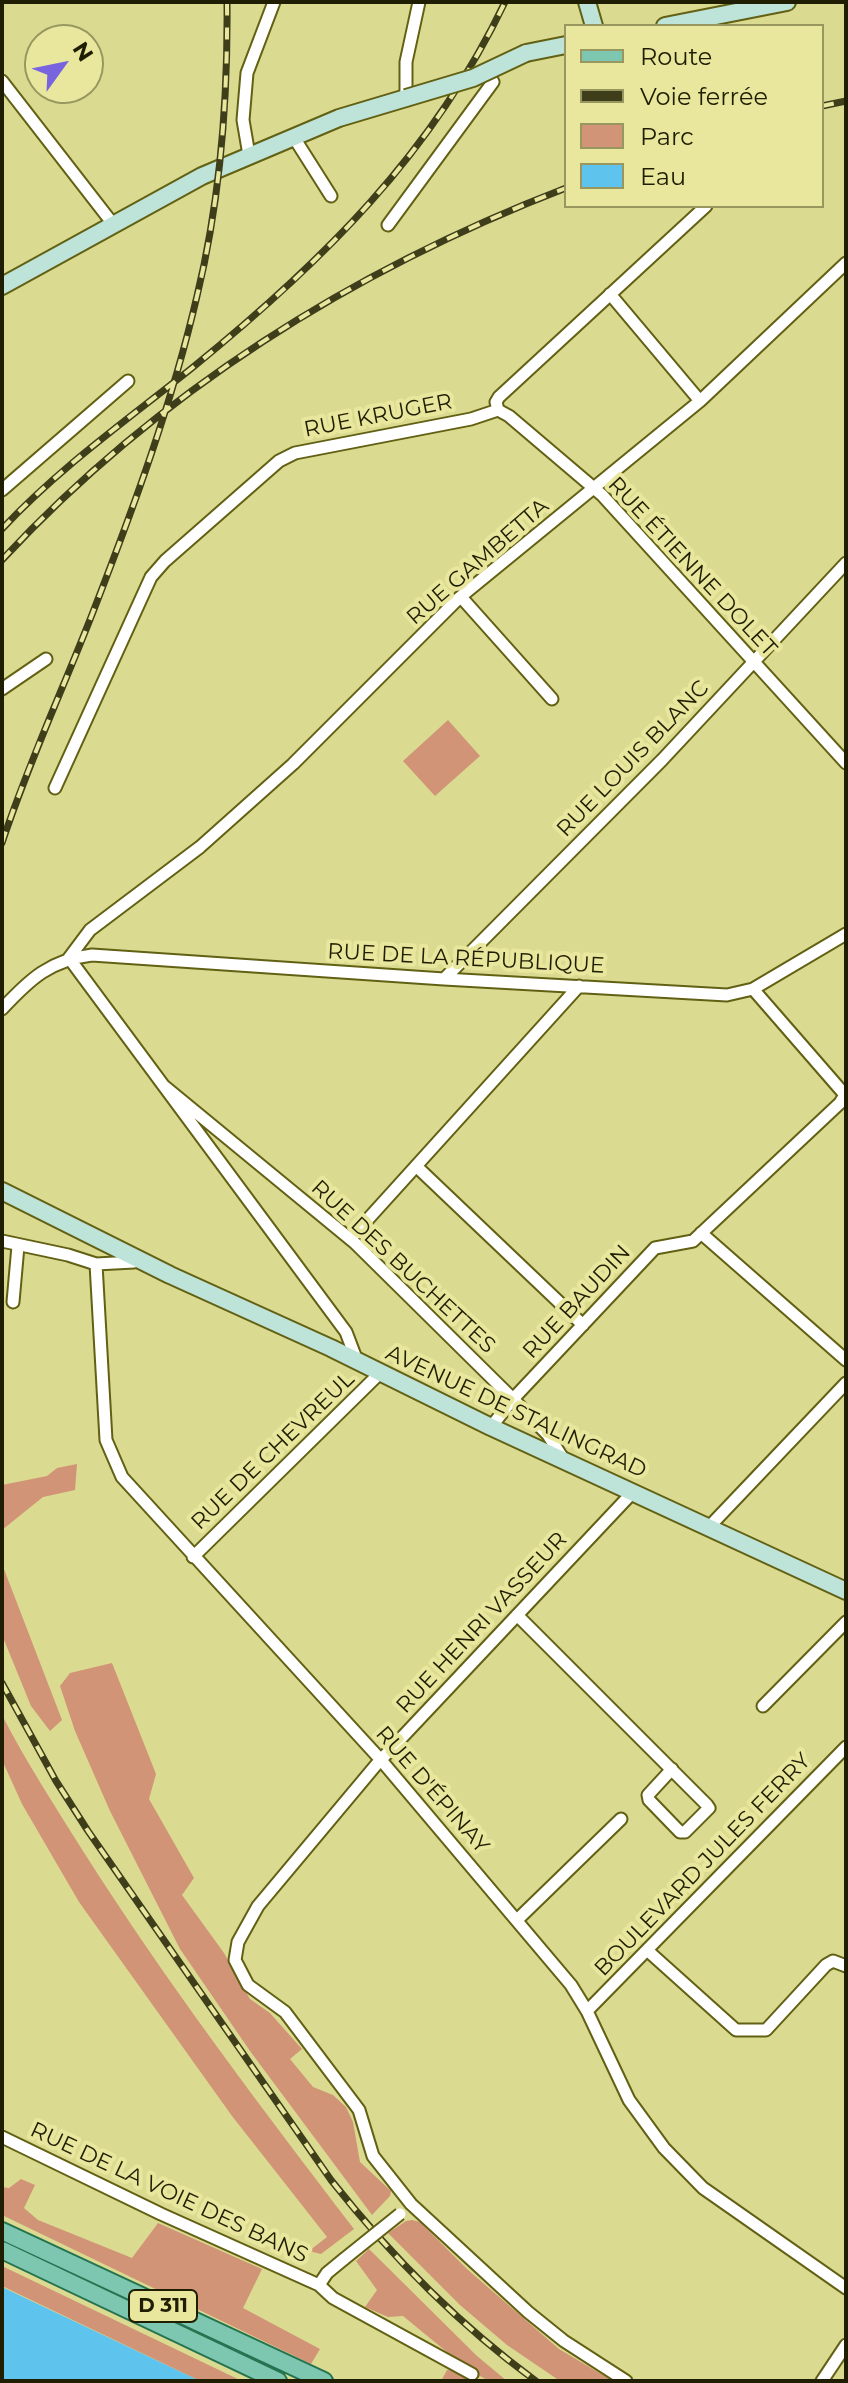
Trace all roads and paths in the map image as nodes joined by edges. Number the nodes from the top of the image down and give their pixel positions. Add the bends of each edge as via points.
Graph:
1 (274, 2) edge
2 (419, 2) edge
3 (587, 2) edge
4 (733, 2) edge
5 (784, 2) edge
6 (714, 16) junction
7 (593, 24) edge
8 (675, 24) edge
9 (564, 45) edge
10 (486, 71) junction
11 (2, 81) edge
12 (406, 98) junction
13 (293, 136) junction
14 (249, 155) junction
15 (331, 196) dead end
16 (704, 208) edge
17 (113, 224) junction
18 (388, 225) dead end
19 (846, 263) edge
20 (2, 286) edge
21 (610, 294) junction
22 (128, 381) dead end
23 (700, 401) junction
24 (498, 410) junction
25 (595, 489) junction
26 (2, 490) edge
27 (846, 563) edge
28 (461, 597) junction
29 (46, 659) dead end
30 (752, 663) junction
31 (2, 689) edge
32 (552, 699) dead end
33 (846, 763) edge
34 (55, 788) dead end
35 (846, 934) edge
36 (69, 958) junction
37 (444, 979) junction
38 (579, 986) junction
39 (753, 989) junction
40 (2, 1009) edge
41 (164, 1086) junction
42 (845, 1096) edge
43 (416, 1166) junction
44 (2, 1191) edge
45 (2, 1200) edge
46 (701, 1233) junction
47 (350, 1239) junction
48 (2, 1241) edge
49 (18, 1246) junction
50 (134, 1262) junction
51 (96, 1264) junction
52 (170, 1275) junction
53 (13, 1302) dead end
54 (583, 1325) junction
55 (846, 1360) edge
56 (357, 1361) junction
57 (380, 1373) junction
58 (846, 1383) edge
59 (513, 1399) junction
60 (491, 1427) junction
61 (564, 1460) junction
62 (633, 1492) junction
63 (709, 1527) junction
64 (193, 1557) junction
65 (846, 1591) edge
66 (517, 1615) junction
67 (846, 1622) edge
68 (763, 1706) dead end
69 (846, 1747) edge
70 (381, 1760) junction
71 (672, 1769) junction
72 (621, 1819) dead end
73 (517, 1920) junction
74 (648, 1951) junction
75 (846, 1966) edge
76 (587, 2011) junction
77 (2, 2137) edge
78 (411, 2204) junction
79 (2, 2231) edge
80 (2, 2250) edge
81 (319, 2285) junction
82 (846, 2288) edge
83 (846, 2345) edge
84 (472, 2374) dead end
85 (278, 2381) edge
86 (324, 2381) edge
87 (626, 2381) edge
88 (822, 2381) edge

1 - 14 street via 247,73 243,120
2 - 12 street via 406,62
3 - 7 main road
4 - 6 main road
5 - 6 main road
6 - 8 main road
9 - 10 main road, bridge via 526,53
10 - 12 main road, bridge
10 - 18 street via 493,82
11 - 17 street
12 - 13 main road
13 - 14 main road
13 - 15 street
14 - 17 main road
16 - 21 street
17 - 20 main road
19 - 23 street, RUE GAMBETTA
21 - 23 street
21 - 24 street via 499,397
22 - 26 street
23 - 25 street, RUE GAMBETTA
24 - 25 street, RUE ÉTIENNE DOLET
24 - 34 street, RUE KRUGER via 312,448 279,461 151,577
25 - 28 street, RUE GAMBETTA
25 - 30 street, RUE ÉTIENNE DOLET
27 - 30 street, RUE LOUIS BLANC
28 - 32 street
28 - 36 street, RUE GAMBETTA via 293,764 200,847 90,930
29 - 31 street
30 - 33 street, RUE ÉTIENNE DOLET
30 - 37 street, RUE LOUIS BLANC
35 - 39 street, RUE DE LA RÉPUBLIQUE
36 - 37 street, RUE DE LA RÉPUBLIQUE via 92,955
36 - 40 street via 40,973
36 - 41 street, AVENUE DE STALINGRAD
37 - 38 street, RUE DE LA RÉPUBLIQUE
38 - 39 street, RUE DE LA RÉPUBLIQUE via 727,995
38 - 43 street
39 - 42 street
41 - 47 street, RUE DES BUCHETTES
41 - 56 street, AVENUE DE STALINGRAD via 346,1332
42 - 46 street, RUE BAUDIN
43 - 47 street
43 - 54 street
44 - 52 main road
45 - 50 main road
46 - 54 street, RUE BAUDIN via 693,1241 655,1248
46 - 55 street
47 - 59 street, RUE DES BUCHETTES
48 - 49 street
49 - 51 street
49 - 53 street
50 - 51 street
50 - 52 main road
51 - 64 street, RUE D'ÉPINAY via 106,1440 122,1477
52 - 56 main road
54 - 59 street, RUE BAUDIN
56 - 57 main road, AVENUE DE STALINGRAD
57 - 60 main road, AVENUE DE STALINGRAD
57 - 64 street, RUE DE CHEVREUL
58 - 63 street
59 - 60 street, RUE BAUDIN
59 - 61 street, RUE DES BUCHETTES
60 - 61 main road, AVENUE DE STALINGRAD
61 - 62 main road, AVENUE DE STALINGRAD
62 - 63 main road, AVENUE DE STALINGRAD
62 - 66 street, RUE HENRI VASSEUR
63 - 65 main road, AVENUE DE STALINGRAD
64 - 70 street, RUE D'ÉPINAY
66 - 70 street, RUE HENRI VASSEUR
66 - 71 street
67 - 68 street
69 - 74 street, BOULEVARD JULES FERRY
70 - 73 street, RUE D'ÉPINAY
70 - 78 street, RUE HENRI VASSEUR via 258,1906 238,1942 235,1960 248,1985 285,2012 359,2110 373,2156
71 - 71 street via 709,1808 685,1832 649,1800
72 - 73 street
73 - 76 street, RUE D'ÉPINAY
74 - 75 street via 736,2030 766,2030 826,1965 833,1961
74 - 76 street, BOULEVARD JULES FERRY
76 - 82 street, RUE D'ÉPINAY via 624,2091 664,2148 703,2188
77 - 81 street, RUE DE LA VOIE DES BANS
78 - 81 street, RUE DE LA VOIE DES BANS, bridge
78 - 87 street via 528,2312
79 - 86 main road, D 311
80 - 85 main road, D 311
81 - 84 street, RUE DE LA VOIE DES BANS via 333,2298
83 - 88 street

